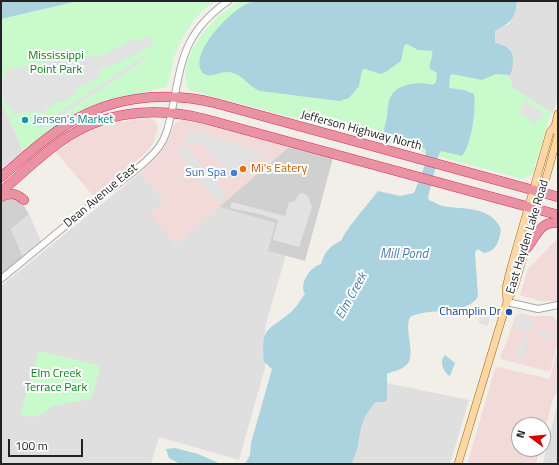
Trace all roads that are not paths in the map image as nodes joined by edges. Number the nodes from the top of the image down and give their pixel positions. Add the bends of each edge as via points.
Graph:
1 (228, 1) edge
2 (175, 96) junction
3 (171, 112) junction
4 (558, 114) edge
5 (556, 127) edge
6 (1, 177) edge
7 (1, 192) edge
8 (1, 197) edge
9 (558, 197) edge
10 (24, 200) dead end
11 (535, 200) junction
12 (558, 215) edge
13 (558, 223) edge
14 (525, 250) junction
15 (1, 279) edge
16 (507, 302) junction
17 (558, 305) edge
18 (458, 464) edge

1 - 2 street, Dean Avenue East via 201,24 189,43 181,61
2 - 3 street, Dean Avenue East
2 - 6 highway, Jefferson Highway North via 157,96 114,103 80,116 49,137
2 - 11 highway, Jefferson Highway North via 215,103 438,164
3 - 7 highway, Jefferson Highway North via 122,115 88,126 60,142
3 - 11 highway, Jefferson Highway North via 212,120 433,181
3 - 15 street, Dean Avenue East via 164,139 150,155
4 - 5 main road, East Hayden Lake Road
5 - 11 main road, East Hayden Lake Road via 558,136
8 - 10 highway via 15,194
9 - 11 highway, Jefferson Highway North
11 - 12 highway, Jefferson Highway North
11 - 14 main road, East Hayden Lake Road
11 - 16 main road, East Hayden Lake Road via 506,288
13 - 14 highway via 545,224
14 - 16 main road, East Hayden Lake Road
16 - 17 street via 538,309
16 - 18 main road, East Hayden Lake Road

